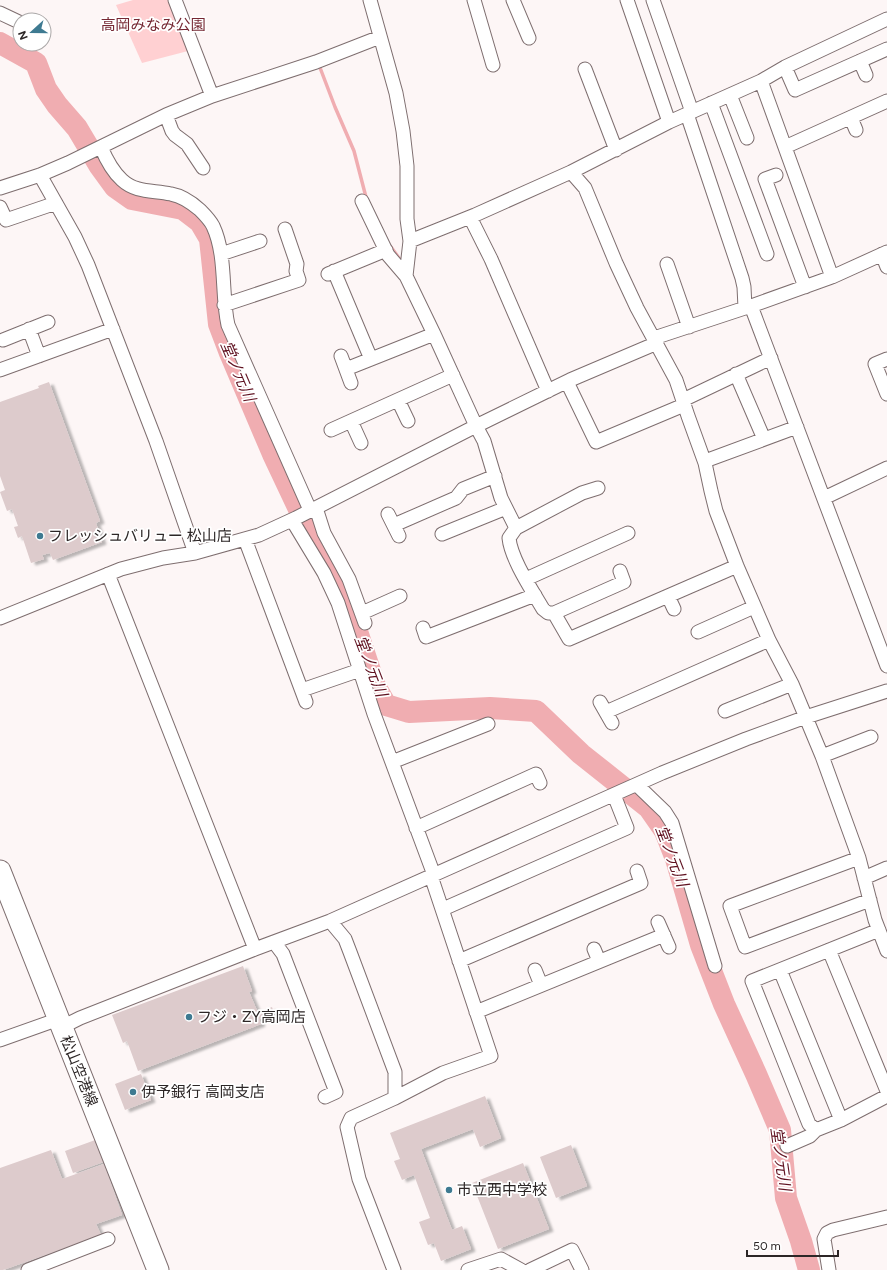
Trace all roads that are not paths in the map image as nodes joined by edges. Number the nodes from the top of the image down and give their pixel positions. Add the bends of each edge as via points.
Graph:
1 (175, 0) edge
2 (370, 0) edge
3 (474, 0) edge
4 (513, 0) edge
5 (627, 0) edge
6 (653, 0) edge
7 (0, 13) edge
8 (12, 19) edge
9 (887, 19) edge
10 (380, 37) junction
11 (528, 38) dead end
12 (887, 49) edge
13 (860, 61) junction
14 (493, 64) dead end
15 (785, 67) junction
16 (585, 69) dead end
17 (866, 75) dead end
18 (761, 81) junction
19 (730, 95) junction
20 (212, 96) junction
21 (887, 101) edge
22 (711, 103) junction
23 (689, 113) junction
24 (166, 115) junction
25 (851, 118) junction
26 (669, 122) junction
27 (856, 130) dead end
28 (747, 138) dead end
29 (785, 147) junction
30 (95, 150) junction
31 (616, 150) junction
32 (203, 168) dead end
33 (572, 172) junction
34 (40, 175) junction
35 (776, 175) dead end
36 (0, 188) edge
37 (362, 201) dead end
38 (56, 203) junction
39 (0, 207) edge
40 (470, 217) junction
41 (285, 229) dead end
42 (260, 241) dead end
43 (410, 241) junction
44 (386, 250) junction
45 (884, 253) edge
46 (220, 254) junction
47 (767, 254) dead end
48 (667, 264) dead end
49 (887, 267) edge
50 (406, 276) junction
51 (832, 277) junction
52 (805, 287) junction
53 (224, 305) junction
54 (748, 307) junction
55 (48, 322) dead end
56 (689, 327) junction
57 (29, 329) junction
58 (113, 329) junction
59 (434, 334) junction
60 (3, 340) dead end
61 (656, 341) junction
62 (39, 356) junction
63 (341, 356) dead end
64 (771, 358) junction
65 (371, 359) junction
66 (887, 359) edge
67 (346, 369) junction
68 (0, 370) edge
69 (736, 374) junction
70 (453, 375) junction
71 (567, 382) junction
72 (351, 383) dead end
73 (548, 391) junction
74 (887, 394) edge
75 (398, 400) junction
76 (683, 403) junction
77 (351, 421) junction
78 (408, 421) dead end
79 (476, 426) junction
80 (797, 427) junction
81 (332, 430) dead end
82 (764, 439) junction
83 (361, 443) dead end
84 (705, 461) junction
85 (887, 468) edge
86 (495, 476) junction
87 (598, 488) dead end
88 (824, 498) junction
89 (506, 508) junction
90 (304, 514) junction
91 (394, 525) dead end
92 (516, 528) junction
93 (628, 533) dead end
94 (442, 534) dead end
95 (245, 539) junction
96 (195, 553) junction
97 (737, 566) junction
98 (620, 571) dead end
99 (108, 574) junction
100 (526, 580) junction
101 (535, 595) junction
102 (400, 596) dead end
103 (668, 596) junction
104 (754, 606) junction
105 (674, 609) dead end
106 (554, 613) junction
107 (0, 618) edge
108 (423, 628) dead end
109 (698, 632) dead end
110 (769, 640) junction
111 (887, 666) edge
112 (360, 670) junction
113 (792, 684) junction
114 (887, 691) edge
115 (725, 711) dead end
116 (606, 712) dead end
117 (806, 717) junction
118 (488, 724) dead end
119 (870, 737) dead end
120 (822, 756) junction
121 (392, 762) junction
122 (540, 783) dead end
123 (637, 785) junction
124 (614, 795) junction
125 (416, 828) junction
126 (859, 858) junction
127 (887, 868) edge
128 (0, 871) edge
129 (637, 871) dead end
130 (432, 876) junction
131 (864, 878) junction
132 (870, 900) junction
133 (442, 908) junction
134 (330, 921) junction
135 (658, 922) dead end
136 (879, 930) junction
137 (274, 942) junction
138 (255, 949) junction
139 (594, 949) dead end
140 (829, 950) junction
141 (887, 951) edge
142 (459, 960) junction
143 (599, 961) junction
144 (715, 966) dead end
145 (535, 970) dead end
146 (780, 970) junction
147 (541, 985) junction
148 (476, 1012) junction
149 (60, 1023) junction
150 (0, 1040) edge
151 (887, 1091) edge
152 (887, 1096) edge
153 (325, 1097) dead end
154 (395, 1098) junction
155 (841, 1120) junction
156 (816, 1130) junction
157 (787, 1146) dead end
158 (887, 1217) edge
159 (108, 1239) dead end
160 (28, 1270) edge
161 (158, 1270) edge
162 (394, 1270) edge
163 (468, 1270) edge
164 (521, 1270) edge
165 (530, 1270) edge
166 (582, 1270) edge
167 (829, 1270) edge

1 - 20 street
2 - 10 street
3 - 14 street
4 - 11 street
5 - 26 street
6 - 23 street
7 - 8 street
9 - 15 street
10 - 20 street via 316,62
10 - 43 street via 396,93 403,131
12 - 13 street
13 - 15 street via 795,90
13 - 17 street
15 - 18 street
16 - 31 street
18 - 19 street
18 - 29 street
19 - 22 street
19 - 28 street
20 - 24 street
21 - 25 street
22 - 23 street
22 - 47 street
23 - 26 street
23 - 54 street via 742,278
24 - 30 street
24 - 32 street via 175,135 187,144
25 - 27 street
25 - 29 street
26 - 31 street
29 - 51 street
30 - 34 street
30 - 46 street via 107,160 114,172 132,187 171,194 194,205 213,225
31 - 33 street
33 - 40 street
33 - 61 street via 585,188 631,295
34 - 36 street
34 - 38 street
35 - 52 street via 765,180
37 - 44 street
38 - 39 street via 6,220
38 - 58 street via 88,265
40 - 43 street
40 - 73 street
41 - 53 street via 297,264 298,280
42 - 46 street
43 - 50 street
44 - 50 street
44 - 65 street via 331,272
45 - 49 street
45 - 51 street
46 - 53 street
48 - 56 street
50 - 59 street
51 - 52 street
52 - 54 street
53 - 90 street via 234,340
54 - 56 street
54 - 64 street
55 - 57 street
56 - 61 street
57 - 60 street
57 - 62 street
58 - 62 street
58 - 96 street
59 - 65 street
59 - 70 street
61 - 71 street
61 - 76 street via 676,380
62 - 68 street
63 - 67 street
64 - 69 street
64 - 80 street
65 - 67 street
66 - 74 street via 875,364
67 - 72 street
69 - 76 street
69 - 82 street
70 - 75 street
70 - 79 street
71 - 73 street
71 - 76 street via 596,442
73 - 79 street
75 - 77 street
75 - 78 street
76 - 84 street
77 - 81 street
77 - 83 street
79 - 86 street via 484,440
79 - 90 street
80 - 82 street
80 - 88 street
82 - 84 street
84 - 97 street via 716,511
85 - 88 street
86 - 89 street
86 - 91 street via 463,489 456,498
87 - 92 street via 582,493
88 - 111 street
89 - 92 street
89 - 94 street
90 - 95 street
90 - 102 street via 343,555 364,618
90 - 112 street
92 - 100 street via 509,538 509,544
93 - 100 street
95 - 96 street
95 - 112 street via 304,696
96 - 99 street via 163,558
97 - 103 street
97 - 104 street
98 - 106 street via 624,582
99 - 107 street
99 - 138 street
100 - 101 street
101 - 106 street via 543,609 548,613
101 - 108 street via 426,637
103 - 105 street
103 - 106 street via 569,639
104 - 109 street
104 - 110 street
110 - 113 street
110 - 116 street via 705,662 658,695
112 - 121 street
113 - 115 street
113 - 117 street
114 - 117 street
117 - 120 street
117 - 123 street
118 - 121 street
119 - 120 street
120 - 126 street
121 - 125 street
122 - 125 street via 536,774
123 - 124 street
123 - 144 street via 665,812 672,823
124 - 130 street
124 - 133 street via 627,828
125 - 130 street
126 - 131 street
126 - 132 street via 730,906 744,947
127 - 131 street
128 - 149 main road, 松山空港線
129 - 142 street via 642,883 512,931
130 - 133 street
130 - 134 street
131 - 132 street
132 - 136 street
133 - 142 street
134 - 137 street
134 - 154 street via 345,939 395,1072
135 - 143 street via 666,941
136 - 140 street
136 - 141 street
137 - 138 street
137 - 153 street via 282,954 336,1092
138 - 149 street via 80,1018
139 - 143 street
140 - 146 street
140 - 151 street
142 - 148 street
143 - 147 street
145 - 147 street
146 - 155 street
146 - 156 street via 752,982 809,1124
147 - 148 street
148 - 154 street via 491,1056 443,1073
149 - 150 street
149 - 161 main road, 松山空港線
152 - 155 street
154 - 162 street via 351,1118 347,1127 359,1179
155 - 156 street
156 - 157 street via 810,1136
158 - 167 street via 827,1233 824,1240
159 - 160 street
163 - 164 street via 501,1259
165 - 166 street via 572,1250

